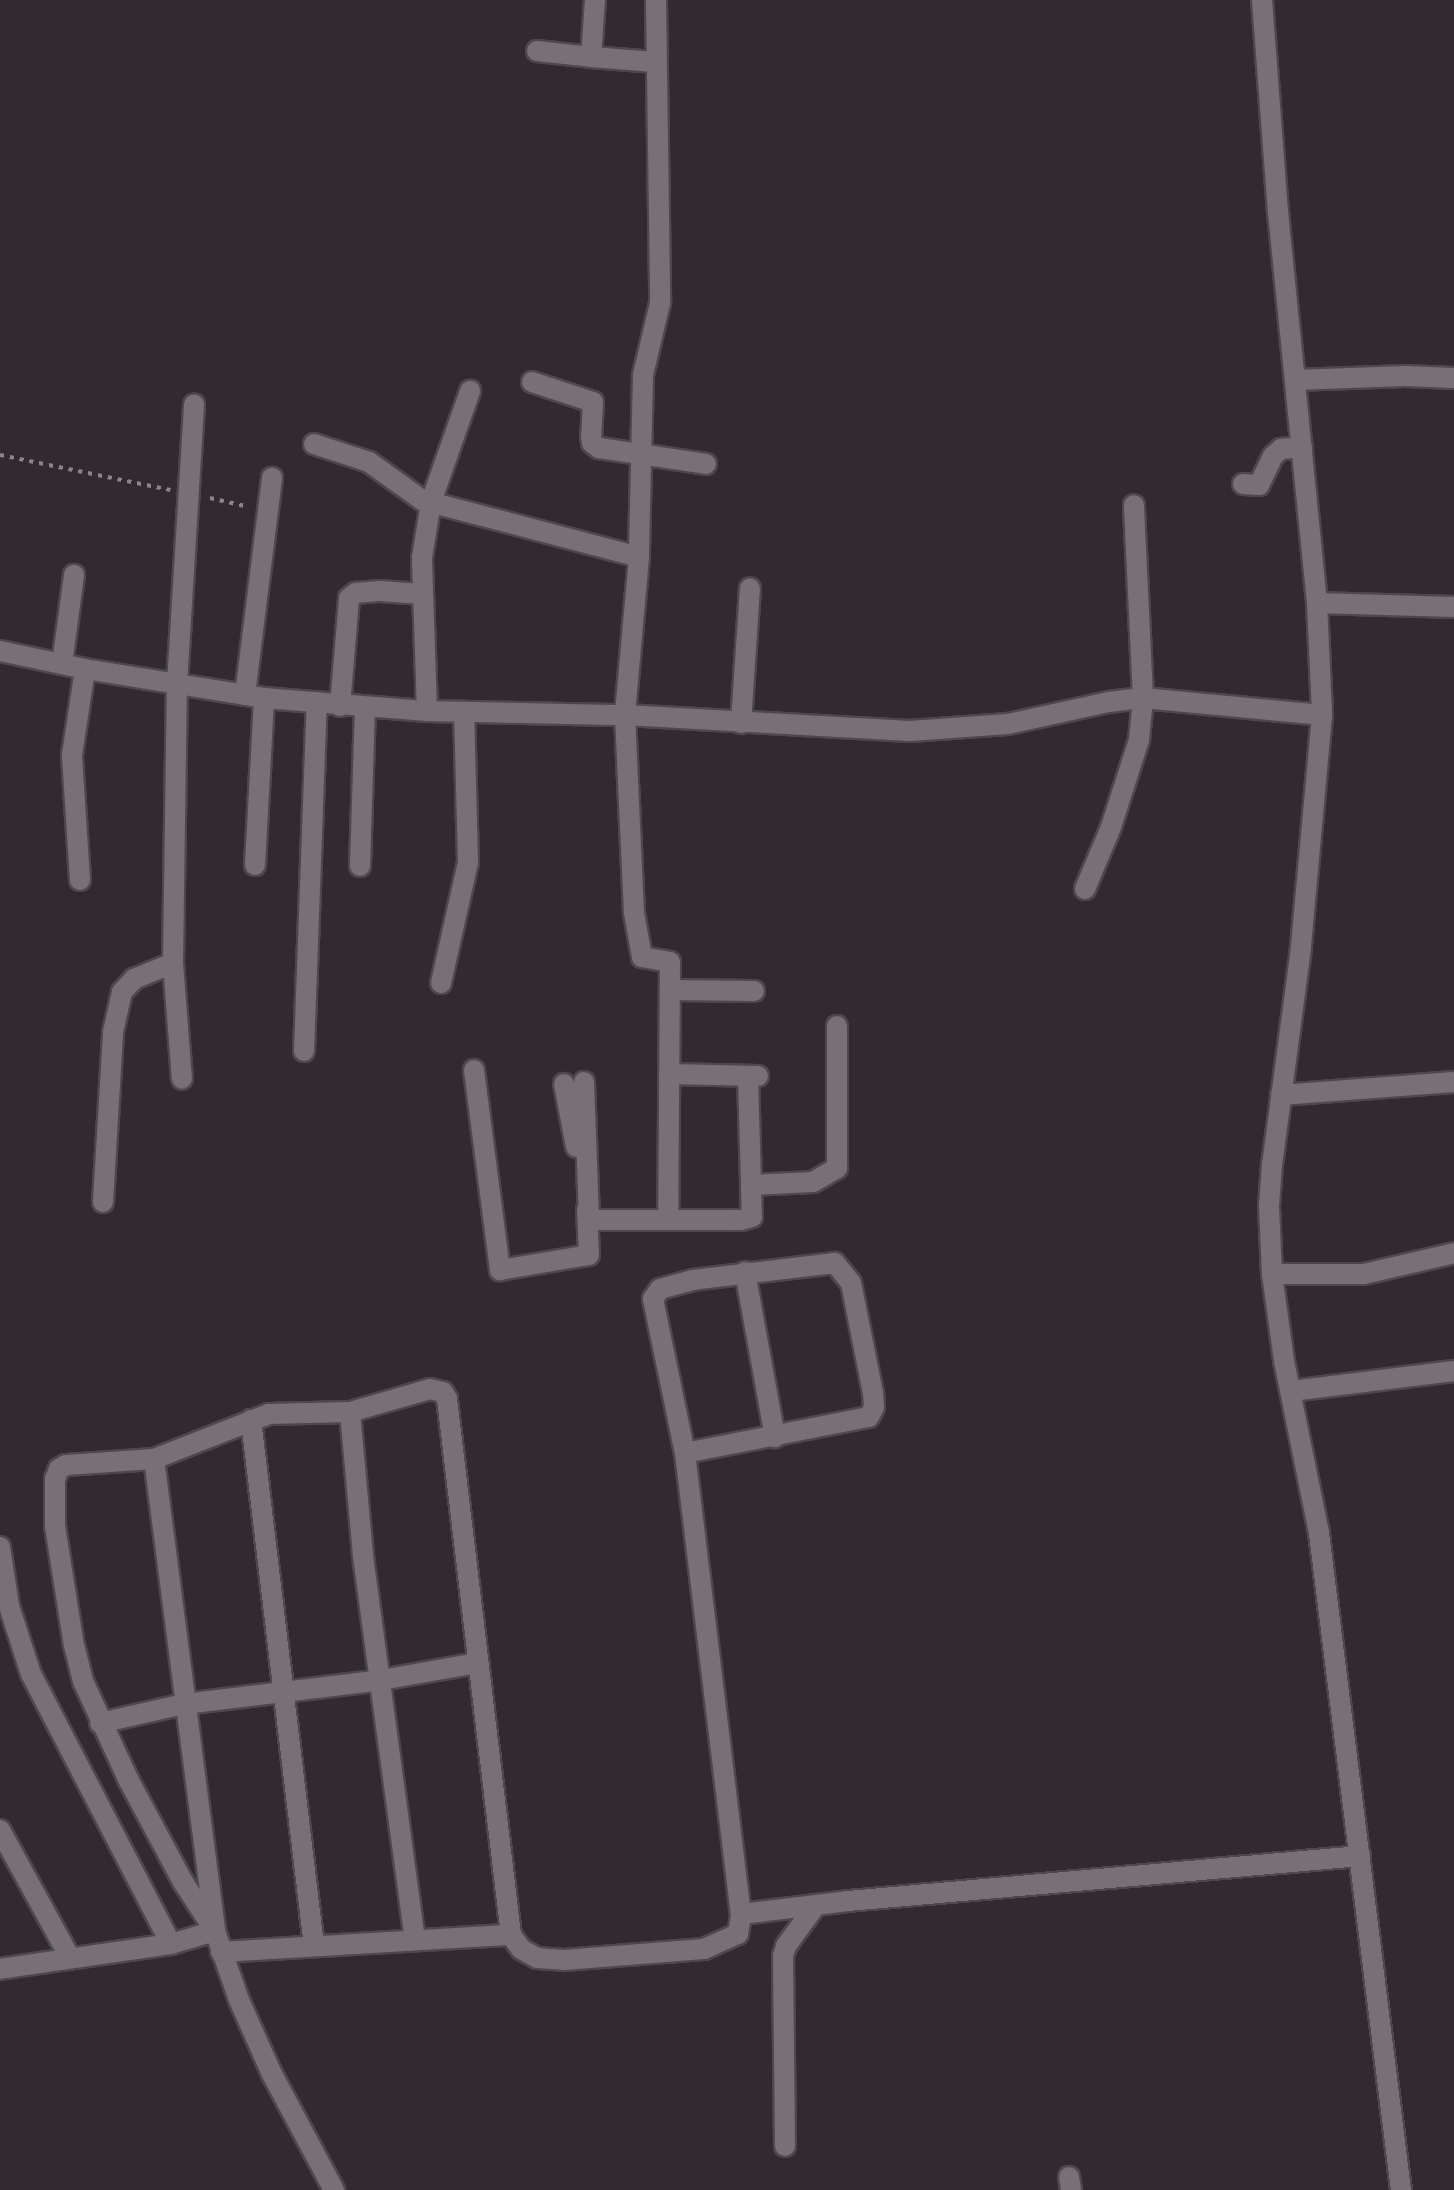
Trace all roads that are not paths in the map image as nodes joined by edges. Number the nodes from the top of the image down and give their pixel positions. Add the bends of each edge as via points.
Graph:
1 (595, 0) edge
2 (656, 0) edge
3 (1262, 0) edge
4 (537, 51) dead end
5 (591, 57) junction
6 (655, 62) junction
7 (1454, 378) edge
8 (1295, 380) junction
9 (532, 382) dead end
10 (470, 391) dead end
11 (194, 405) dead end
12 (314, 444) dead end
13 (1302, 447) junction
14 (643, 457) junction
15 (706, 464) dead end
16 (272, 478) dead end
17 (1243, 484) dead end
18 (431, 502) junction
19 (1134, 505) dead end
20 (639, 557) junction
21 (74, 575) dead end
22 (750, 588) dead end
23 (422, 594) junction
24 (1317, 603) junction
25 (1454, 607) edge
26 (0, 651) edge
27 (62, 664) junction
28 (85, 669) junction
29 (177, 684) junction
30 (254, 696) junction
31 (1143, 698) junction
32 (317, 704) junction
33 (340, 706) junction
34 (365, 707) junction
35 (427, 711) junction
36 (464, 713) junction
37 (625, 715) junction
38 (1322, 715) junction
39 (741, 723) junction
40 (255, 865) dead end
41 (360, 866) dead end
42 (80, 880) dead end
43 (1085, 889) dead end
44 (173, 963) junction
45 (441, 983) dead end
46 (670, 990) junction
47 (754, 991) dead end
48 (837, 1026) dead end
49 (304, 1051) dead end
50 (474, 1070) dead end
51 (669, 1074) junction
52 (182, 1079) dead end
53 (1454, 1082) edge
54 (574, 1083) dead end
55 (1281, 1095) junction
56 (751, 1185) junction
57 (103, 1202) dead end
58 (589, 1220) junction
59 (668, 1220) junction
60 (1454, 1253) edge
61 (745, 1272) junction
62 (1272, 1274) junction
63 (1454, 1371) edge
64 (1291, 1391) junction
65 (350, 1412) junction
66 (251, 1420) junction
67 (775, 1437) junction
68 (685, 1453) junction
69 (154, 1459) junction
70 (0, 1547) edge
71 (477, 1663) junction
72 (381, 1680) junction
73 (284, 1693) junction
74 (184, 1704) junction
75 (100, 1723) junction
76 (0, 1830) edge
77 (1360, 1856) junction
78 (816, 1905) junction
79 (741, 1914) junction
80 (207, 1935) junction
81 (511, 1935) junction
82 (415, 1939) junction
83 (171, 1944) junction
84 (314, 1946) junction
85 (221, 1952) junction
86 (69, 1956) junction
87 (0, 1969) edge
88 (785, 2146) dead end
89 (334, 2190) edge
90 (1401, 2190) edge

1 - 5 street
2 - 6 street
3 - 8 street
4 - 5 street
5 - 6 street
6 - 14 street via 661,287 643,375
7 - 8 street
8 - 13 street
9 - 14 street via 593,402 592,443
10 - 18 street
11 - 29 street
12 - 18 street via 369,462 412,495
13 - 17 street via 1281,449 1259,485
13 - 24 street
14 - 15 street
14 - 20 street
16 - 30 street
18 - 20 street
18 - 23 street
19 - 31 street
20 - 37 street
21 - 27 street
22 - 39 street
23 - 33 street via 380,591 349,598
23 - 35 street
24 - 25 street
24 - 38 street
26 - 27 street
27 - 28 street
28 - 29 street
28 - 42 street via 72,755
29 - 30 street
29 - 44 street
30 - 32 street
30 - 40 street
31 - 38 street
31 - 39 street via 1008,724 910,731
31 - 43 street via 1128,778
32 - 33 street
32 - 49 street
33 - 34 street
34 - 35 street
34 - 41 street
35 - 36 street
36 - 37 street
36 - 45 street via 468,862
37 - 39 street
37 - 46 street via 634,913 642,957 670,962
38 - 55 street via 1303,933
44 - 52 street
44 - 57 street via 134,979 122,992 113,1032
46 - 47 street
46 - 51 street
48 - 56 street via 837,1168 813,1182
50 - 58 street via 500,1270 589,1255
51 - 56 street via 753,1076
51 - 59 street
53 - 55 street
54 - 58 street
55 - 62 street via 1269,1206
56 - 59 street via 752,1217
58 - 59 street
60 - 62 street via 1382,1272
61 - 67 street
61 - 67 street via 835,1263 851,1283 873,1393 869,1417
61 - 68 street via 660,1289 653,1299
62 - 64 street
63 - 64 street
64 - 77 street via 1319,1533
65 - 66 street via 269,1414
65 - 71 street via 430,1389 443,1392 447,1399
65 - 72 street
66 - 69 street
66 - 73 street
67 - 68 street
68 - 79 street
69 - 74 street
69 - 75 street via 66,1465 55,1479 55,1526 74,1646
70 - 83 street via 9,1606 31,1674
71 - 72 street
71 - 81 street
72 - 73 street
72 - 82 street
73 - 74 street
73 - 84 street
74 - 75 street
74 - 80 street
75 - 80 street
76 - 86 street
77 - 78 street
77 - 90 street
78 - 79 street
78 - 88 street via 783,1956
79 - 81 street via 738,1934 704,1949 564,1960 537,1958
80 - 83 street
80 - 85 street
81 - 82 street
82 - 84 street
83 - 86 street
84 - 85 street
85 - 89 street via 272,2074
86 - 87 street

